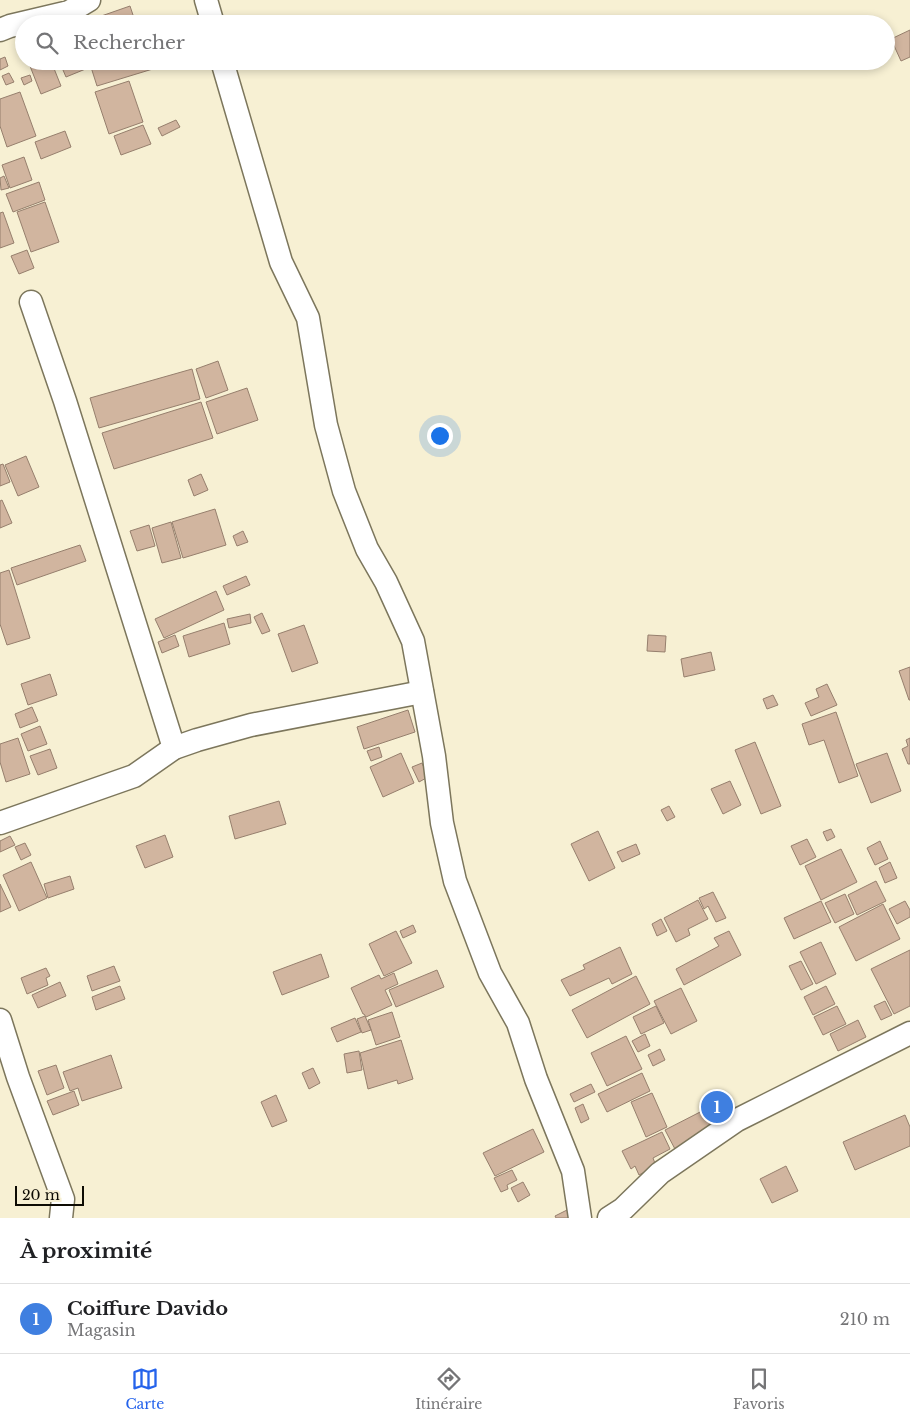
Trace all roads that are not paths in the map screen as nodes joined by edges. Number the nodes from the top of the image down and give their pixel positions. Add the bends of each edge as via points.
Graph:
1 (89, 0) edge
2 (57, 15) edge
3 (15, 25) edge
4 (0, 30) edge
5 (225, 70) edge
6 (31, 302) dead end
7 (422, 692) junction
8 (174, 748) junction
9 (0, 823) edge
10 (0, 1020) edge
11 (910, 1033) edge
12 (61, 1218) edge
13 (580, 1218) edge
14 (609, 1218) edge

1 - 2 street via 70,12
3 - 4 street
5 - 7 street via 281,262 308,318 326,426 344,491 367,549 413,641
6 - 8 street via 66,402
7 - 8 street via 251,725
7 - 13 street via 442,823 456,881 490,973 518,1023 536,1079 573,1171
8 - 9 street via 134,776
10 - 12 street via 63,1199
11 - 14 street via 737,1120 660,1173 623,1209

